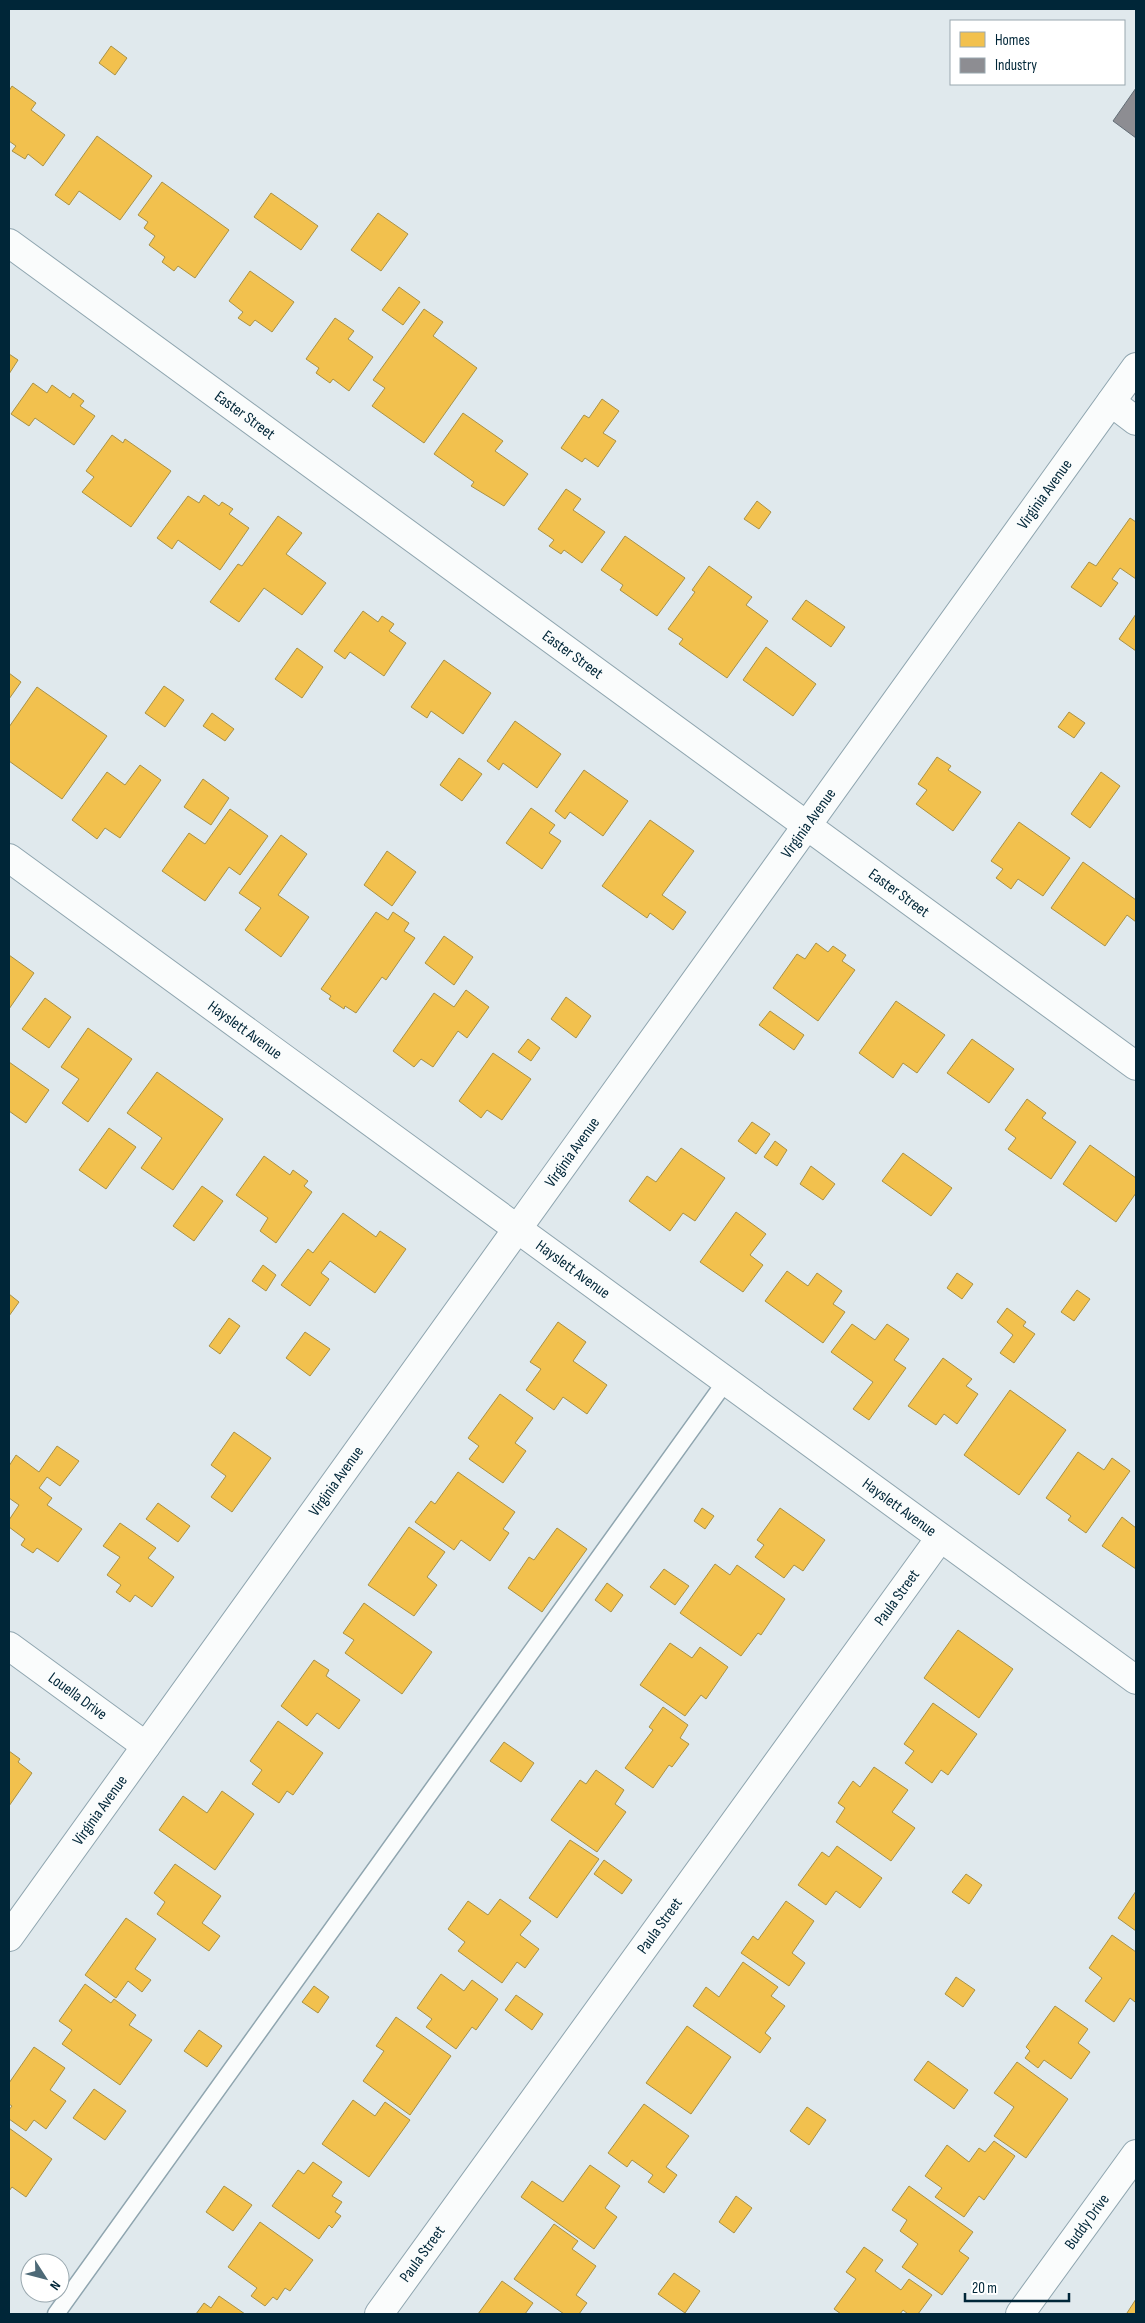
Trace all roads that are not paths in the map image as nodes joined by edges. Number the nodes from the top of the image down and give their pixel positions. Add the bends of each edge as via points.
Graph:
1 (9, 243) edge
2 (1136, 367) edge
3 (1111, 402) junction
4 (1136, 421) edge
5 (807, 826) junction
6 (9, 858) edge
7 (1136, 1066) edge
8 (517, 1230) junction
9 (726, 1381) junction
10 (940, 1538) junction
11 (9, 1646) edge
12 (1136, 1680) edge
13 (146, 1746) junction
14 (9, 1937) edge
15 (1136, 2154) edge
16 (56, 2314) edge
17 (379, 2314) edge
18 (1020, 2314) edge

1 - 5 street, Easter Street
2 - 3 street, Virginia Avenue
3 - 4 street
3 - 5 street, Virginia Avenue
5 - 7 street, Easter Street
5 - 8 street, Virginia Avenue
6 - 8 street, Hayslett Avenue
8 - 9 street, Hayslett Avenue
8 - 13 street, Virginia Avenue
9 - 10 street, Hayslett Avenue
9 - 16 lane
10 - 12 street, Hayslett Avenue
10 - 17 street, Paula Street
11 - 13 street, Louella Drive
13 - 14 street, Virginia Avenue
15 - 18 street, Buddy Drive

